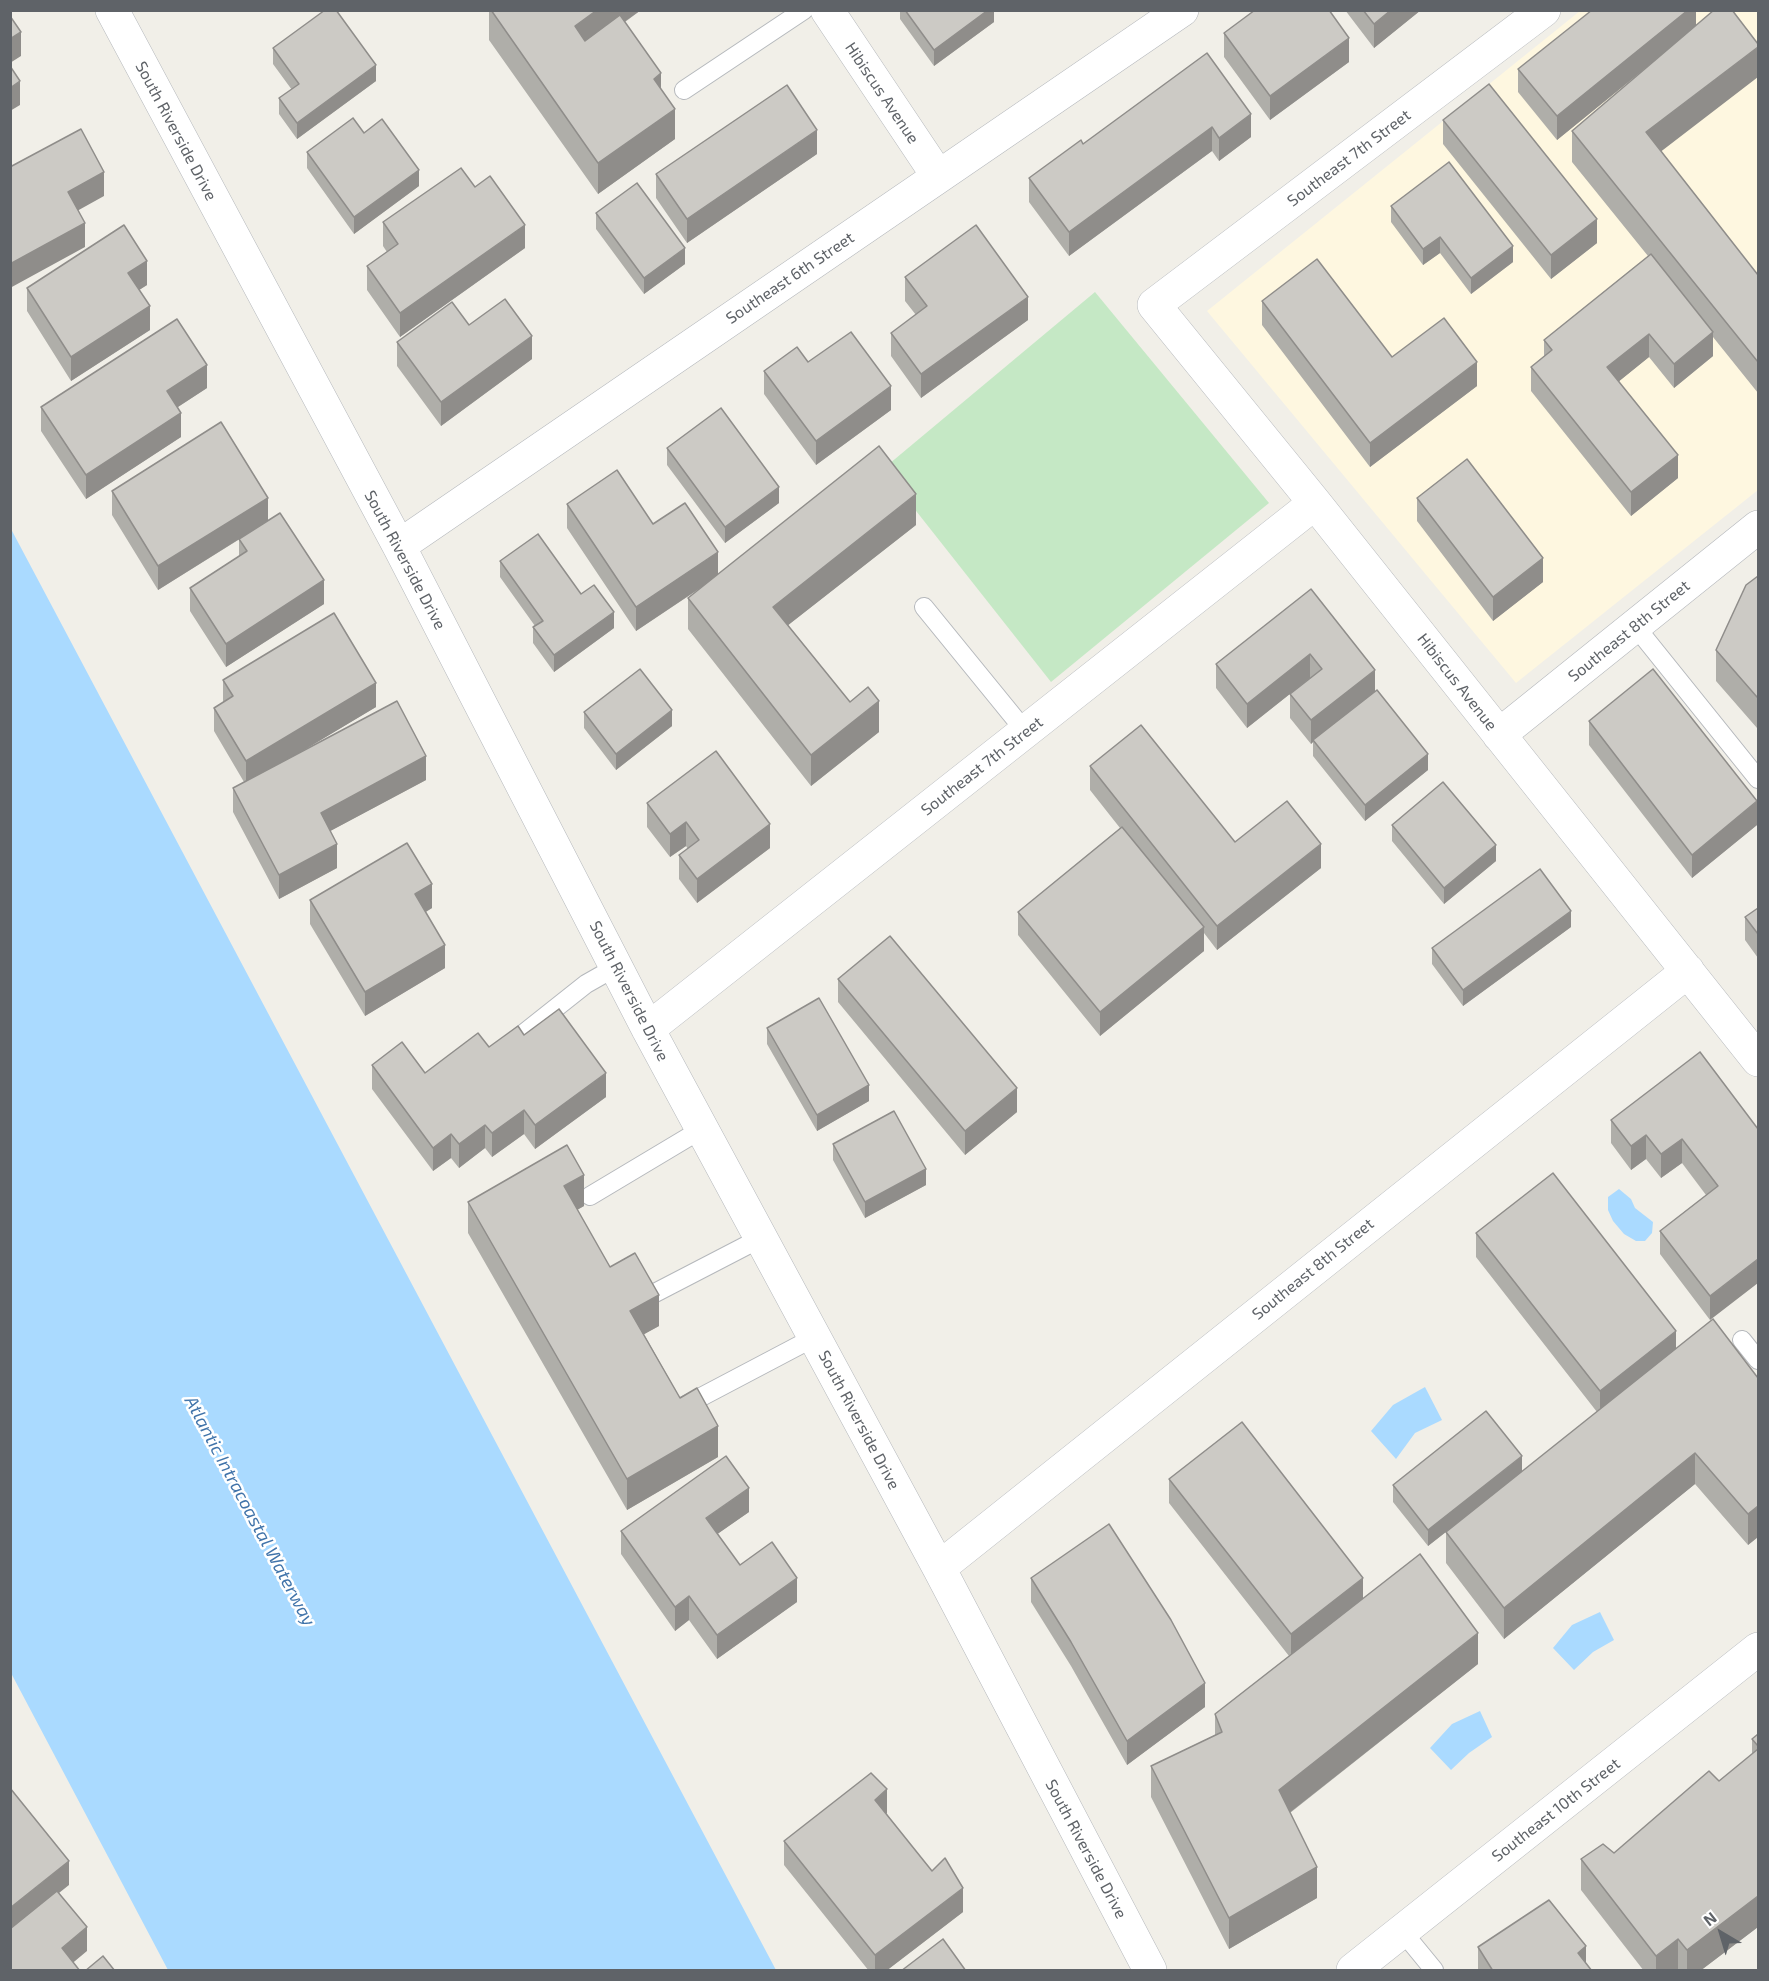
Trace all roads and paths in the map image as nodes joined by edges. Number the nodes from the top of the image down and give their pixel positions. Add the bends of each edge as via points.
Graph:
1 (112, 10) edge
2 (804, 10) edge
3 (827, 10) edge
4 (1182, 10) edge
5 (1544, 10) edge
6 (684, 90) dead end
7 (938, 176) junction
8 (1154, 305) joint
9 (1315, 503) junction
10 (1758, 527) edge
11 (399, 546) junction
12 (924, 606) dead end
13 (1635, 626) junction
14 (1025, 731) junction
15 (1500, 735) junction
16 (1756, 769) edge
17 (616, 968) junction
18 (1688, 971) junction
19 (648, 1029) junction
20 (501, 1051) edge
21 (1758, 1060) edge
22 (702, 1129) junction
23 (590, 1196) dead end
24 (761, 1238) junction
25 (651, 1295) edge
26 (815, 1337) junction
27 (1742, 1340) dead end
28 (1758, 1360) edge
29 (684, 1406) edge
30 (939, 1568) junction
31 (1758, 1649) edge
32 (1402, 1931) junction
33 (1150, 1971) edge
34 (1353, 1971) edge
35 (1434, 1971) edge

1 - 11 street, South Riverside Drive
2 - 6 lane
3 - 7 street, Hibiscus Avenue
4 - 7 street, Southeast 6th Street
5 - 8 street, Southeast 7th Street
7 - 11 street, Southeast 6th Street
8 - 9 street, Hibiscus Avenue
9 - 14 street, Southeast 7th Street
9 - 15 street, Hibiscus Avenue
10 - 13 street, Southeast 8th Street
11 - 17 street, South Riverside Drive
12 - 14 lane
13 - 15 street, Southeast 8th Street
13 - 16 lane
14 - 19 street, Southeast 7th Street
15 - 18 street, Hibiscus Avenue
17 - 19 street, South Riverside Drive
17 - 20 lane via 586,984
18 - 21 street, Hibiscus Avenue
18 - 30 street, Southeast 8th Street
19 - 22 street, South Riverside Drive
22 - 23 lane
22 - 24 street, South Riverside Drive
24 - 25 lane
24 - 26 street, South Riverside Drive
26 - 29 lane
26 - 30 street, South Riverside Drive
27 - 28 lane
30 - 33 street, South Riverside Drive
31 - 32 street, Southeast 10th Street
32 - 34 street, Southeast 10th Street
32 - 35 lane

